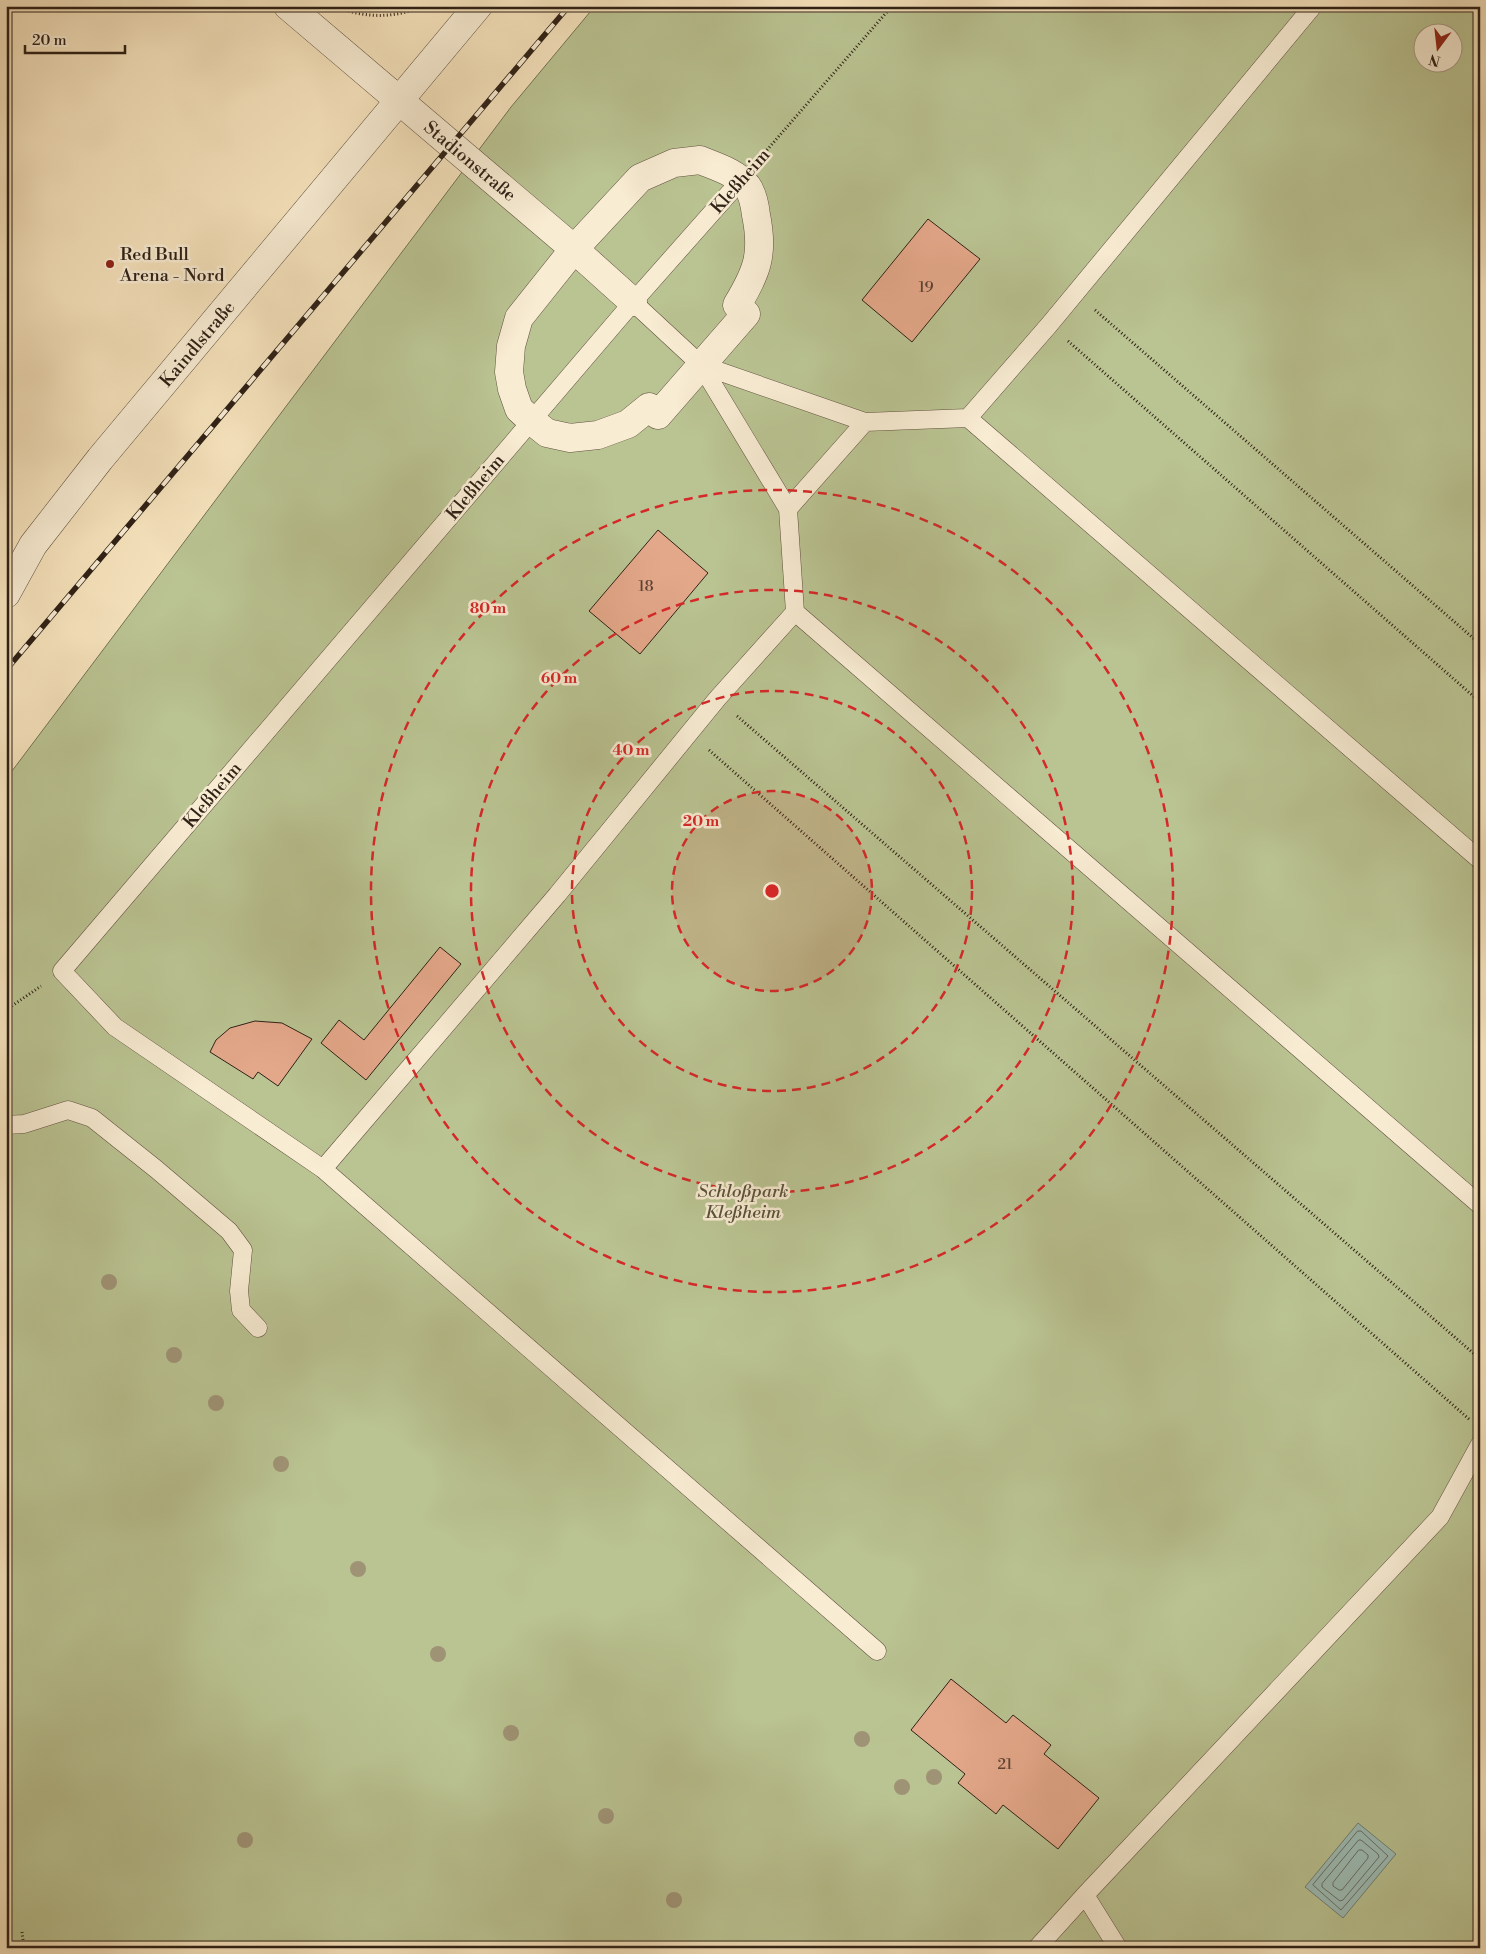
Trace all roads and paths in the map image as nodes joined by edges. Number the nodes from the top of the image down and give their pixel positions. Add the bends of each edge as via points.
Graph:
1 (288, 6) edge
2 (337, 6) edge
3 (423, 6) edge
4 (478, 6) edge
5 (892, 6) edge
6 (1313, 6) edge
7 (399, 102) junction
8 (740, 181) junction
9 (574, 249) junction
10 (1076, 292) junction
11 (633, 302) junction
12 (1049, 324) junction
13 (701, 365) junction
14 (968, 418) junction
15 (532, 421) junction
16 (865, 422) junction
17 (788, 509) junction
18 (6, 594) edge
19 (795, 612) junction
20 (1480, 644) edge
21 (717, 699) junction
22 (1480, 702) edge
23 (690, 733) junction
24 (1480, 860) edge
25 (62, 971) junction
26 (6, 1010) edge
27 (6, 1125) edge
28 (323, 1169) junction
29 (1480, 1205) edge
30 (258, 1328) dead end
31 (1480, 1359) edge
32 (1472, 1422) dead end
33 (1480, 1444) edge
34 (877, 1651) dead end
35 (1085, 1895) junction
36 (22, 1932) dead end
37 (24, 1948) edge
38 (1037, 1948) edge
39 (1118, 1948) edge

1 - 7 street, Stadionstraße
2 - 3 path via 369,16 393,16
4 - 7 street
5 - 8 path, Kleßheim
6 - 10 lane
7 - 9 street, Stadionstraße
7 - 18 street, Kaindlstraße via 65,503 33,545
8 - 9 street via 730,172 700,160 674,163 640,178
8 - 11 lane, Kleßheim
8 - 13 street via 748,187 754,205 760,231 759,256 752,280 736,305 746,314
9 - 11 street, Stadionstraße
9 - 15 street via 519,318 511,346 509,372 512,390 519,409
10 - 12 lane
10 - 20 path
11 - 13 lane
11 - 15 lane, Kleßheim
12 - 14 lane
12 - 22 path
13 - 15 street via 658,414 649,407 628,424 598,435 570,438 547,433
13 - 16 lane
13 - 17 lane
14 - 16 lane
14 - 24 lane
15 - 25 lane, Kleßheim
16 - 17 lane
17 - 19 lane
19 - 21 lane
19 - 29 lane
21 - 23 lane
21 - 31 path
23 - 28 lane via 557,895
23 - 32 path
25 - 26 path
25 - 28 lane via 115,1027
27 - 30 lane via 24,1124 68,1110 92,1118 137,1153 229,1231 243,1250 239,1291 241,1310
28 - 34 lane
33 - 35 lane via 1440,1517
35 - 38 lane
35 - 39 lane
36 - 37 path

